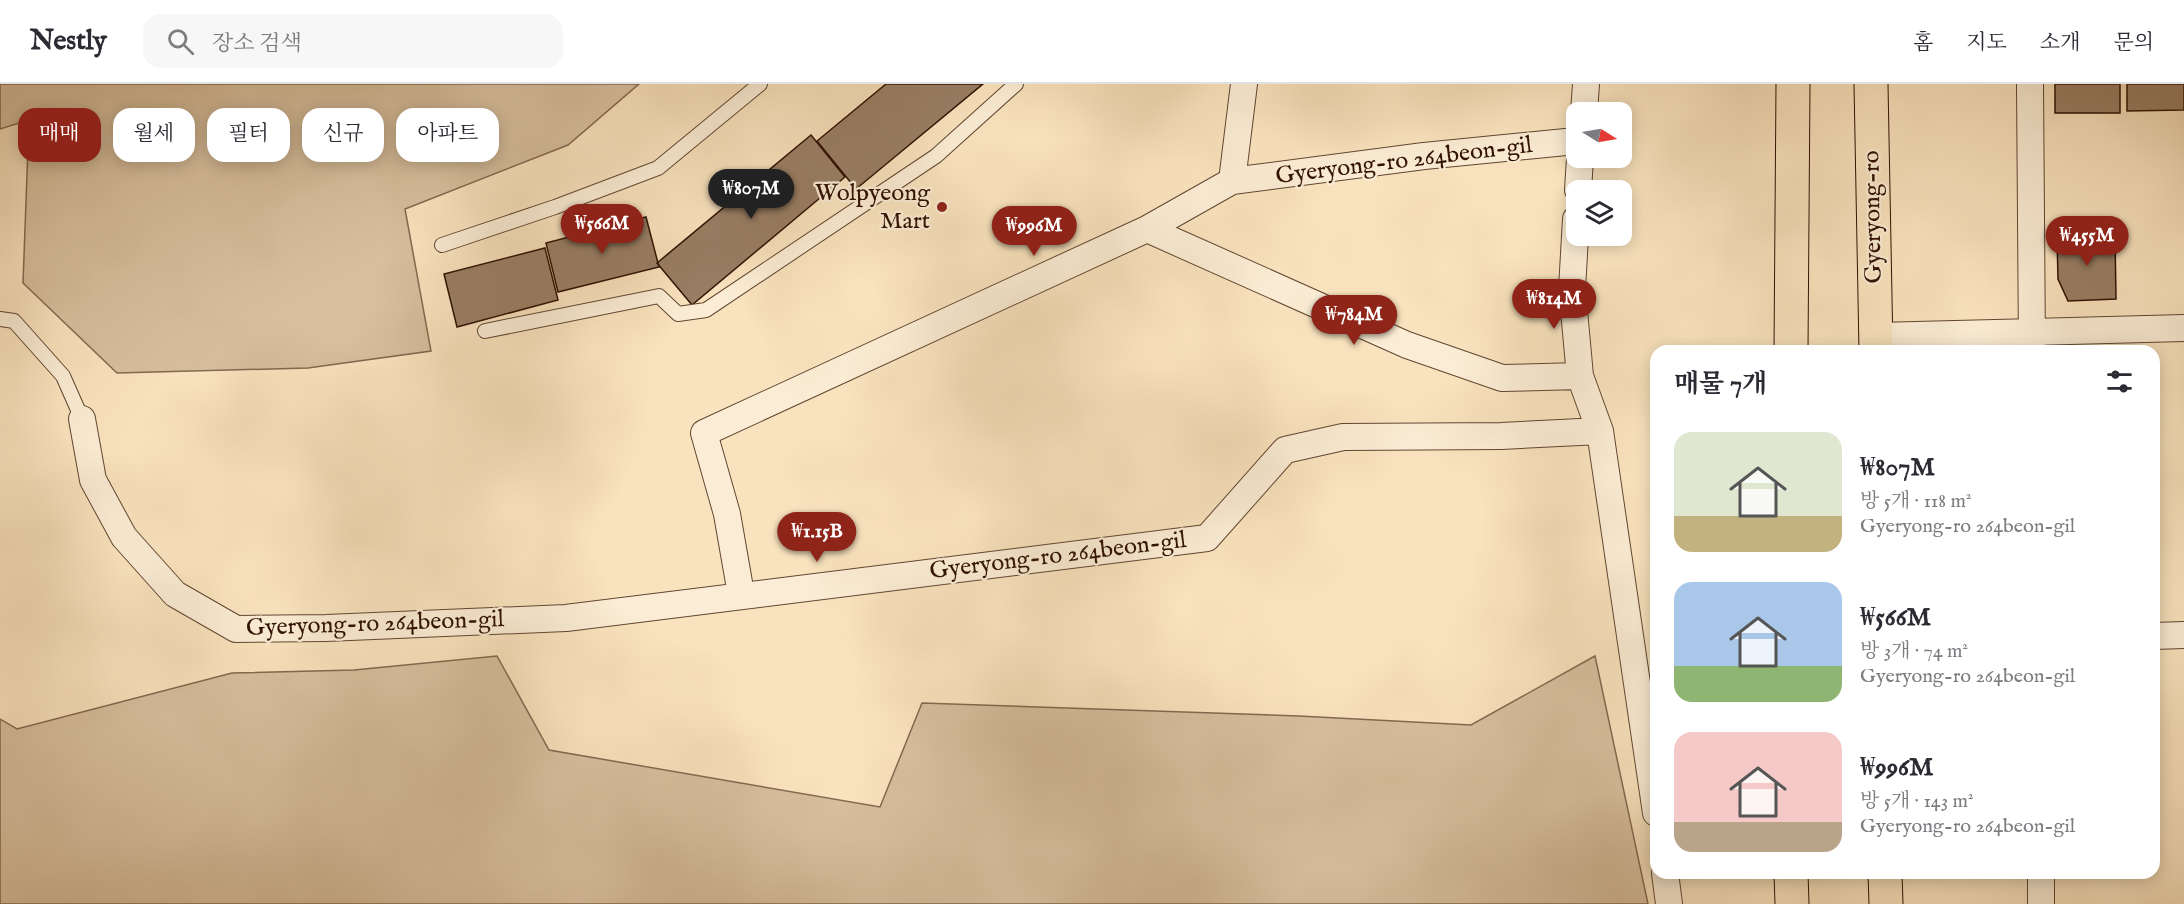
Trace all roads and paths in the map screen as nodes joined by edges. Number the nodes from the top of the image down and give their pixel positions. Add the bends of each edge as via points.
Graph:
1 (760, 84) edge
2 (1016, 84) edge
3 (1244, 84) edge
4 (1586, 84) edge
5 (1793, 84) edge
6 (1871, 84) edge
7 (2030, 84) edge
8 (1585, 102) edge
9 (1566, 142) edge
10 (1232, 181) junction
11 (1147, 229) junction
12 (442, 245) dead end
13 (1574, 246) edge
14 (0, 319) edge
15 (2184, 328) edge
16 (485, 331) dead end
17 (2032, 342) edge
18 (1876, 343) edge
19 (1791, 345) edge
20 (1580, 376) junction
21 (82, 419) joint
22 (1600, 431) junction
23 (741, 594) junction
24 (2184, 635) edge
25 (2160, 636) edge
26 (1650, 772) edge
27 (1666, 879) edge
28 (1791, 879) edge
29 (1885, 879) edge
30 (2041, 879) edge
31 (1669, 904) edge
32 (1792, 904) edge
33 (1886, 904) edge
34 (2041, 904) edge

1 - 12 lane via 658,168
2 - 16 lane via 936,156 706,310 678,314 659,296
3 - 10 street
4 - 8 street
5 - 19 main road
6 - 18 main road, Gyeryong-ro
7 - 17 street
9 - 10 street, Gyeryong-ro 264beon-gil
10 - 11 street, Gyeryong-ro 264beon-gil
11 - 20 street via 1407,345 1502,378
11 - 23 street, Gyeryong-ro 264beon-gil via 704,433 727,514
13 - 20 street via 1572,290
14 - 21 lane, Gyeryong-ro 264beon-gil via 14,321 63,376
15 - 17 street
17 - 18 street
20 - 22 street
21 - 23 street, Gyeryong-ro 264beon-gil via 93,480 124,537 175,594 236,629 566,618
22 - 23 street, Gyeryong-ro 264beon-gil via 1343,437 1285,450 1207,538
22 - 26 street
24 - 25 street
27 - 31 street
28 - 32 main road
29 - 33 main road
30 - 34 street

